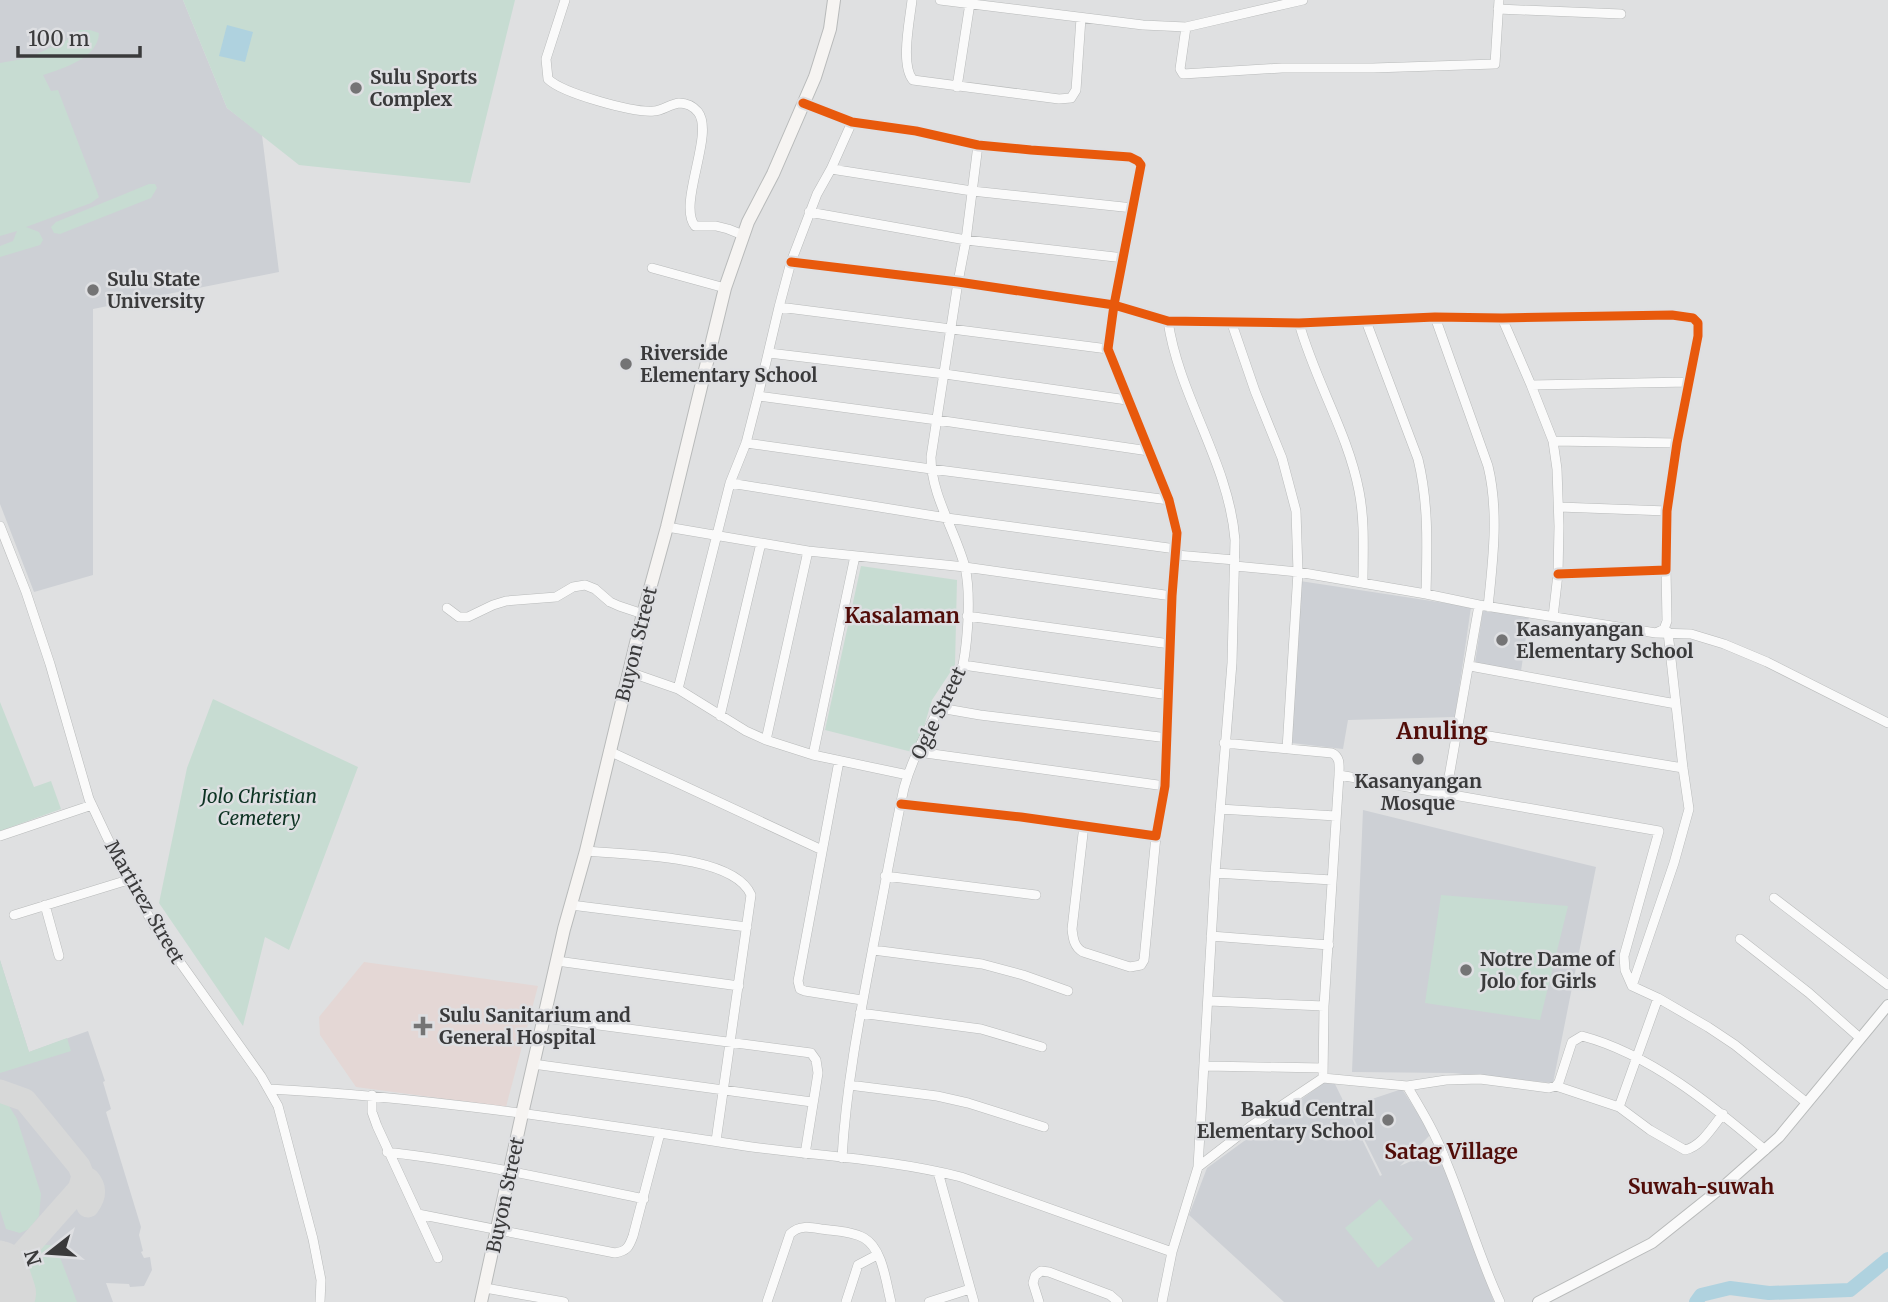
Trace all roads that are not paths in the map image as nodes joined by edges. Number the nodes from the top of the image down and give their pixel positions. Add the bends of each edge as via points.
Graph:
1 (565, 0) edge
2 (834, 0) edge
3 (912, 0) edge
4 (940, 0) edge
5 (1303, 0) edge
6 (1291, 1) edge
7 (970, 4) junction
8 (1265, 4) edge
9 (1498, 5) edge
10 (1621, 14) dead end
11 (1081, 18) junction
12 (1186, 27) junction
13 (957, 87) junction
14 (803, 103) junction
15 (852, 122) junction
16 (978, 145) junction
17 (831, 169) junction
18 (972, 191) junction
19 (1133, 208) junction
20 (809, 212) junction
21 (743, 235) junction
22 (966, 240) junction
23 (1124, 258) junction
24 (791, 262) junction
25 (652, 268) dead end
26 (958, 282) junction
27 (725, 288) junction
28 (1114, 305) junction
29 (779, 307) junction
30 (1435, 317) junction
31 (1502, 318) junction
32 (1168, 321) junction
33 (1231, 321) junction
34 (1366, 321) junction
35 (1299, 323) junction
36 (951, 328) junction
37 (1108, 349) junction
38 (769, 353) junction
39 (945, 374) junction
40 (1689, 382) junction
41 (1531, 385) junction
42 (758, 396) junction
43 (1127, 400) junction
44 (937, 420) junction
45 (1553, 441) junction
46 (746, 443) junction
47 (1676, 443) junction
48 (1149, 451) junction
49 (931, 469) junction
50 (730, 483) junction
51 (1169, 500) junction
52 (1559, 507) junction
53 (1667, 511) junction
54 (947, 518) junction
55 (0, 526) edge
56 (667, 527) junction
57 (717, 536) junction
58 (761, 543) junction
59 (808, 551) junction
60 (1176, 552) junction
61 (855, 556) junction
62 (1235, 563) junction
63 (965, 567) junction
64 (1666, 570) junction
65 (1298, 572) junction
66 (1559, 573) junction
67 (1363, 583) junction
68 (1426, 594) junction
69 (1172, 596) junction
70 (1484, 606) junction
71 (447, 608) dead end
72 (643, 614) junction
73 (967, 616) junction
74 (1553, 617) junction
75 (1668, 632) junction
76 (1656, 633) junction
77 (1170, 644) junction
78 (963, 665) junction
79 (1470, 666) junction
80 (629, 672) junction
81 (678, 689) junction
82 (1169, 695) junction
83 (1676, 704) junction
84 (940, 708) junction
85 (720, 716) junction
86 (1888, 723) edge
87 (1458, 731) junction
88 (1167, 738) junction
89 (766, 740) junction
90 (1224, 743) junction
91 (1287, 749) junction
92 (609, 751) junction
93 (918, 752) junction
94 (813, 755) junction
95 (839, 761) junction
96 (1683, 768) junction
97 (908, 775) junction
98 (1339, 775) junction
99 (1165, 786) junction
100 (1447, 794) junction
101 (901, 804) junction
102 (92, 805) junction
103 (1220, 809) junction
104 (1336, 816) junction
105 (1084, 825) junction
106 (0, 836) edge
107 (1156, 836) junction
108 (822, 850) junction
109 (586, 851) junction
110 (1215, 873) junction
111 (885, 876) junction
112 (128, 880) junction
113 (1332, 880) junction
114 (1036, 895) dead end
115 (1774, 898) dead end
116 (46, 905) junction
117 (571, 905) junction
118 (14, 915) dead end
119 (747, 928) junction
120 (1211, 936) junction
121 (1740, 939) dead end
122 (1329, 945) junction
123 (873, 950) junction
124 (60, 956) dead end
125 (557, 961) junction
126 (1888, 985) edge
127 (739, 986) junction
128 (1632, 986) junction
129 (1068, 991) dead end
130 (1658, 998) junction
131 (862, 1000) junction
132 (1209, 1000) junction
133 (1888, 1005) edge
134 (1324, 1006) junction
135 (860, 1013) junction
136 (545, 1018) junction
137 (1860, 1038) junction
138 (731, 1041) junction
139 (1042, 1047) dead end
140 (1637, 1058) junction
141 (533, 1064) junction
142 (1205, 1066) junction
143 (1323, 1073) junction
144 (849, 1085) junction
145 (1406, 1086) junction
146 (1556, 1086) junction
147 (269, 1089) junction
148 (724, 1090) junction
149 (372, 1095) junction
150 (813, 1102) junction
151 (1807, 1103) junction
152 (1619, 1107) junction
153 (522, 1114) junction
154 (1723, 1114) junction
155 (1044, 1127) dead end
156 (660, 1133) junction
157 (716, 1142) junction
158 (1765, 1150) junction
159 (387, 1152) junction
160 (805, 1154) junction
161 (842, 1158) junction
162 (1198, 1167) junction
163 (938, 1171) junction
164 (510, 1172) junction
165 (644, 1199) junction
166 (418, 1214) junction
167 (497, 1229) junction
168 (1172, 1252) junction
169 (877, 1255) junction
170 (438, 1258) dead end
171 (485, 1288) junction
172 (970, 1289) junction
173 (320, 1302) edge
174 (481, 1302) edge
175 (562, 1302) edge
176 (766, 1302) edge
177 (846, 1302) edge
178 (891, 1302) edge
179 (929, 1302) edge
180 (974, 1302) edge
181 (1039, 1302) edge
182 (1118, 1302) edge
183 (1162, 1302) edge
184 (1500, 1302) edge
185 (1538, 1302) edge

1 - 21 street via 546,59 548,79 587,98 634,108 654,111 681,103 692,106 699,113 702,134 690,218 695,226 716,226
2 - 14 main road, Buyon Street via 830,29
3 - 13 street via 909,75 919,82
4 - 7 street
5 - 6 street
6 - 8 street
7 - 11 street
7 - 13 street
8 - 12 street
9 - 10 street
9 - 12 street via 1495,64 1183,74
11 - 12 street
11 - 13 street via 1076,90 1071,98
14 - 15 street
14 - 21 main road, Buyon Street
15 - 16 street
15 - 17 street
16 - 18 street, Ogle Street
16 - 19 street via 1135,159 1141,167
17 - 18 street
17 - 20 street
18 - 19 street
18 - 22 street, Ogle Street
19 - 23 street
20 - 22 street
20 - 24 street
21 - 27 main road, Buyon Street
22 - 23 street
22 - 26 street, Ogle Street
23 - 28 street
24 - 26 street
24 - 29 street
25 - 27 street
26 - 28 street
26 - 36 street, Ogle Street
27 - 56 main road, Buyon Street
28 - 32 street
28 - 37 street
29 - 36 street
29 - 38 street
30 - 31 street
30 - 34 street
30 - 70 street via 1492,480 1494,547
31 - 40 street via 1693,318 1699,328
31 - 41 street
32 - 33 street
32 - 62 street via 1175,356 1231,509
33 - 35 street
33 - 65 street via 1288,477 1296,511
34 - 35 street
34 - 68 street via 1424,482
35 - 67 street via 1360,492
36 - 37 street
36 - 39 street, Ogle Street
37 - 43 street
38 - 39 street
38 - 42 street
39 - 43 street
39 - 44 street, Ogle Street
40 - 41 street
40 - 47 street
41 - 45 street
42 - 44 street
42 - 46 street
43 - 48 street
44 - 48 street
44 - 49 street, Ogle Street
45 - 47 street
45 - 52 street
46 - 49 street
46 - 50 street
47 - 53 street
48 - 51 street
49 - 51 street
49 - 54 street, Ogle Street
50 - 54 street
50 - 57 street
51 - 60 street via 1177,533
52 - 53 street
52 - 66 street
53 - 64 street
54 - 60 street
54 - 63 street, Ogle Street
55 - 102 street, Martirez Street via 50,664
56 - 57 street
56 - 72 main road, Buyon Street
57 - 58 street
57 - 81 street
58 - 59 street
58 - 85 street
59 - 61 street
59 - 89 street
60 - 62 street
60 - 69 street
61 - 63 street
61 - 94 street
62 - 65 street
62 - 90 street
63 - 69 street
63 - 73 street, Ogle Street
64 - 66 street
64 - 76 street via 1667,621
65 - 67 street
65 - 91 street
66 - 74 street
67 - 68 street
68 - 70 street
69 - 77 street
70 - 74 street
70 - 79 street
71 - 72 street via 459,617 468,617 500,603 556,597 585,585 610,602
72 - 80 main road, Buyon Street
73 - 77 street
73 - 78 street, Ogle Street
74 - 76 street
75 - 76 street
75 - 83 street
75 - 86 street via 1724,644
77 - 82 street
78 - 82 street
78 - 84 street, Ogle Street
79 - 83 street
79 - 87 street
80 - 81 street
80 - 92 main road, Buyon Street
81 - 85 street
82 - 88 street
83 - 96 street
84 - 88 street
84 - 93 street, Ogle Street
85 - 89 street
87 - 96 street
87 - 100 street
88 - 99 street
89 - 94 street
90 - 91 street
90 - 103 street
91 - 98 street via 1334,753
92 - 108 street
92 - 109 main road, Buyon Street
93 - 97 street, Ogle Street
93 - 99 street
94 - 95 street
95 - 97 street
95 - 108 street
96 - 128 street via 1689,809
97 - 101 street, Ogle Street
98 - 100 street
98 - 104 street
99 - 107 street
100 - 128 street via 1659,831 1624,956
101 - 105 street
101 - 111 street, Ogle Street
102 - 106 street
102 - 112 street, Martirez Street
103 - 104 street
103 - 110 street
104 - 113 street
105 - 107 street
105 - 107 street via 1073,940 1083,952 1130,967 1144,960
108 - 131 street via 798,985 805,991
109 - 117 main road, Buyon Street
109 - 119 street via 676,859 724,872 744,882 751,895
110 - 113 street
110 - 120 street
111 - 114 street
111 - 123 street, Ogle Street
112 - 116 street
112 - 147 street, Martirez Street
113 - 122 street
115 - 126 street
116 - 118 street
116 - 124 street
117 - 119 street
117 - 125 main road, Buyon Street
119 - 127 street
120 - 122 street
120 - 132 street
121 - 137 street
122 - 134 street
123 - 129 street via 982,964
123 - 131 street, Ogle Street
125 - 127 street
125 - 136 main road, Buyon Street
127 - 138 street
128 - 130 street
130 - 140 street
130 - 151 street via 1735,1045
131 - 135 street, Ogle Street
132 - 134 street
132 - 142 street
133 - 137 street
134 - 143 street
135 - 139 street via 981,1029
135 - 144 street, Ogle Street
136 - 138 street
136 - 141 main road, Buyon Street
137 - 151 street
138 - 148 street
138 - 150 street via 811,1053 818,1073
140 - 146 street via 1580,1037 1572,1042
140 - 152 street
140 - 154 street
141 - 148 street
141 - 153 main road, Buyon Street
142 - 143 street
142 - 162 street
143 - 145 street
143 - 162 street
144 - 155 street via 937,1096
144 - 161 street, Ogle Street
145 - 146 street via 1465,1079
145 - 184 street via 1447,1162
146 - 152 street
147 - 149 street
147 - 173 street, Martirez Street via 278,1106 310,1228 321,1280
148 - 150 street
148 - 157 street
149 - 153 street
149 - 159 street via 372,1112
150 - 160 street
151 - 158 street
152 - 154 street via 1685,1150 1698,1144
153 - 156 street
153 - 164 main road, Buyon Street
154 - 158 street
156 - 157 street
156 - 165 street
157 - 160 street
158 - 185 street via 1653,1243
159 - 164 street
159 - 166 street
160 - 161 street
161 - 163 street
162 - 168 street
163 - 168 street
163 - 172 street
164 - 165 street
164 - 167 main road, Buyon Street
165 - 167 street via 628,1249 621,1252
166 - 167 street
166 - 170 street
167 - 171 main road, Buyon Street
168 - 183 street
169 - 176 street via 868,1241 855,1234 809,1227 794,1230
169 - 177 street via 858,1265
169 - 178 street
171 - 174 main road, Buyon Street
171 - 175 street
172 - 179 street
172 - 180 street
181 - 182 street via 1033,1283 1041,1271 1110,1295

